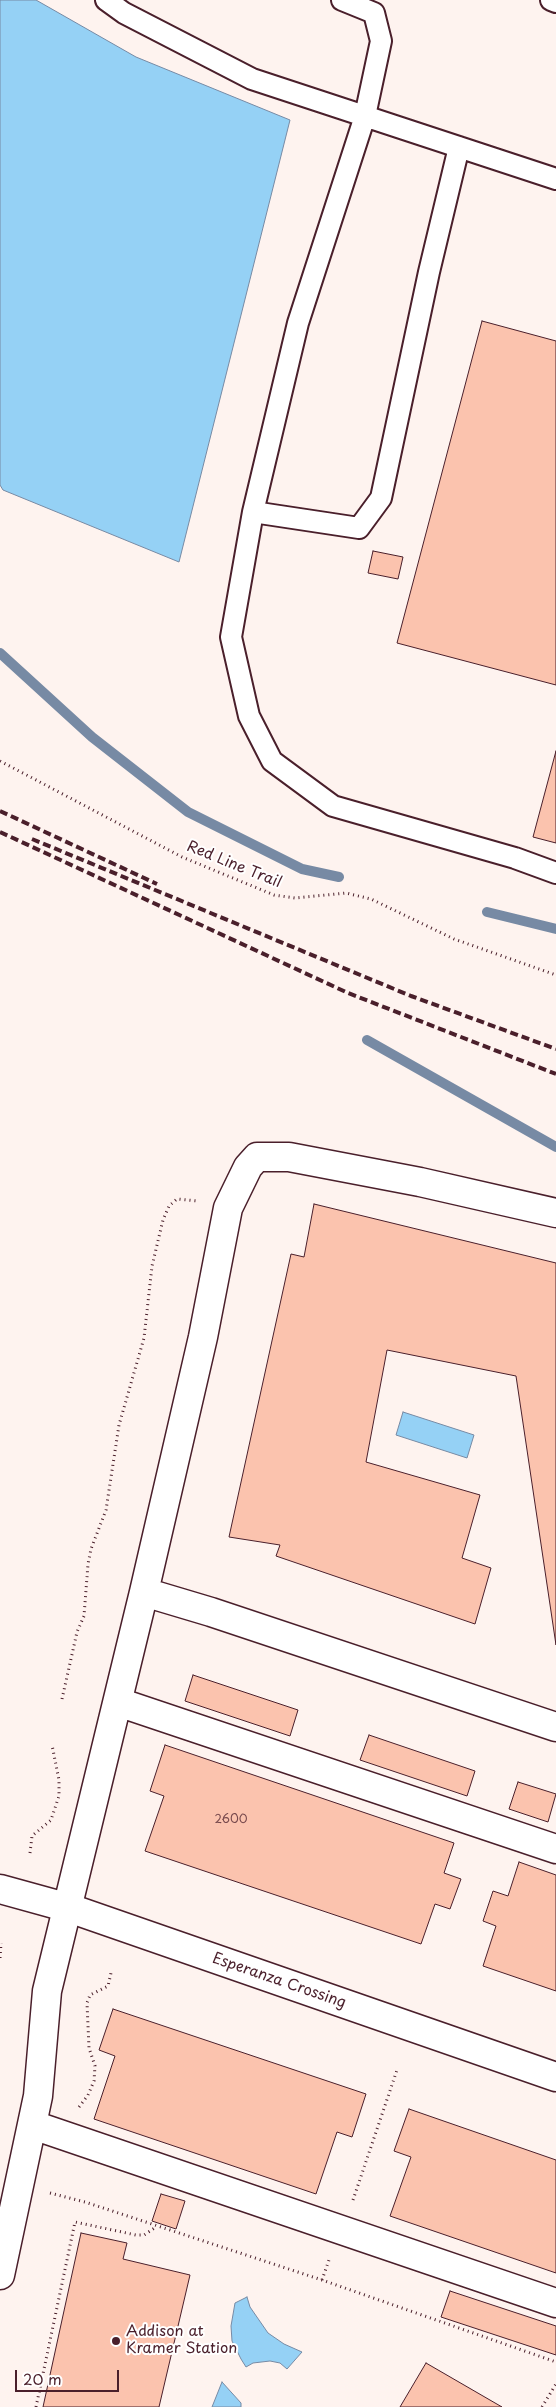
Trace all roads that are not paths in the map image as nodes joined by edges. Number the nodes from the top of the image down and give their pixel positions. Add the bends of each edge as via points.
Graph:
1 (106, 0) edge
2 (342, 0) edge
3 (550, 0) edge
4 (556, 2) edge
5 (365, 116) junction
6 (459, 146) junction
7 (556, 179) edge
8 (253, 512) junction
9 (556, 873) edge
10 (556, 1213) edge
11 (144, 1592) junction
12 (118, 1702) junction
13 (556, 1727) edge
14 (556, 1849) edge
15 (0, 1889) edge
16 (68, 1908) junction
17 (556, 2077) edge
18 (33, 2125) junction
19 (0, 2275) edge
20 (556, 2303) edge

1 - 5 lane via 124,13 252,79
2 - 5 lane via 374,13 381,41
3 - 4 lane
5 - 6 lane
5 - 8 lane via 298,323
6 - 7 lane
6 - 8 lane via 381,498 359,528
8 - 9 lane via 231,637 249,716 272,761 333,806
10 - 11 street via 289,1157 257,1157 248,1167 228,1208 203,1336
11 - 12 street
11 - 13 street
12 - 14 street
12 - 16 street
15 - 16 street, Esperanza Crossing
16 - 17 street, Esperanza Crossing
16 - 18 street via 47,1991
18 - 19 street
18 - 20 street

